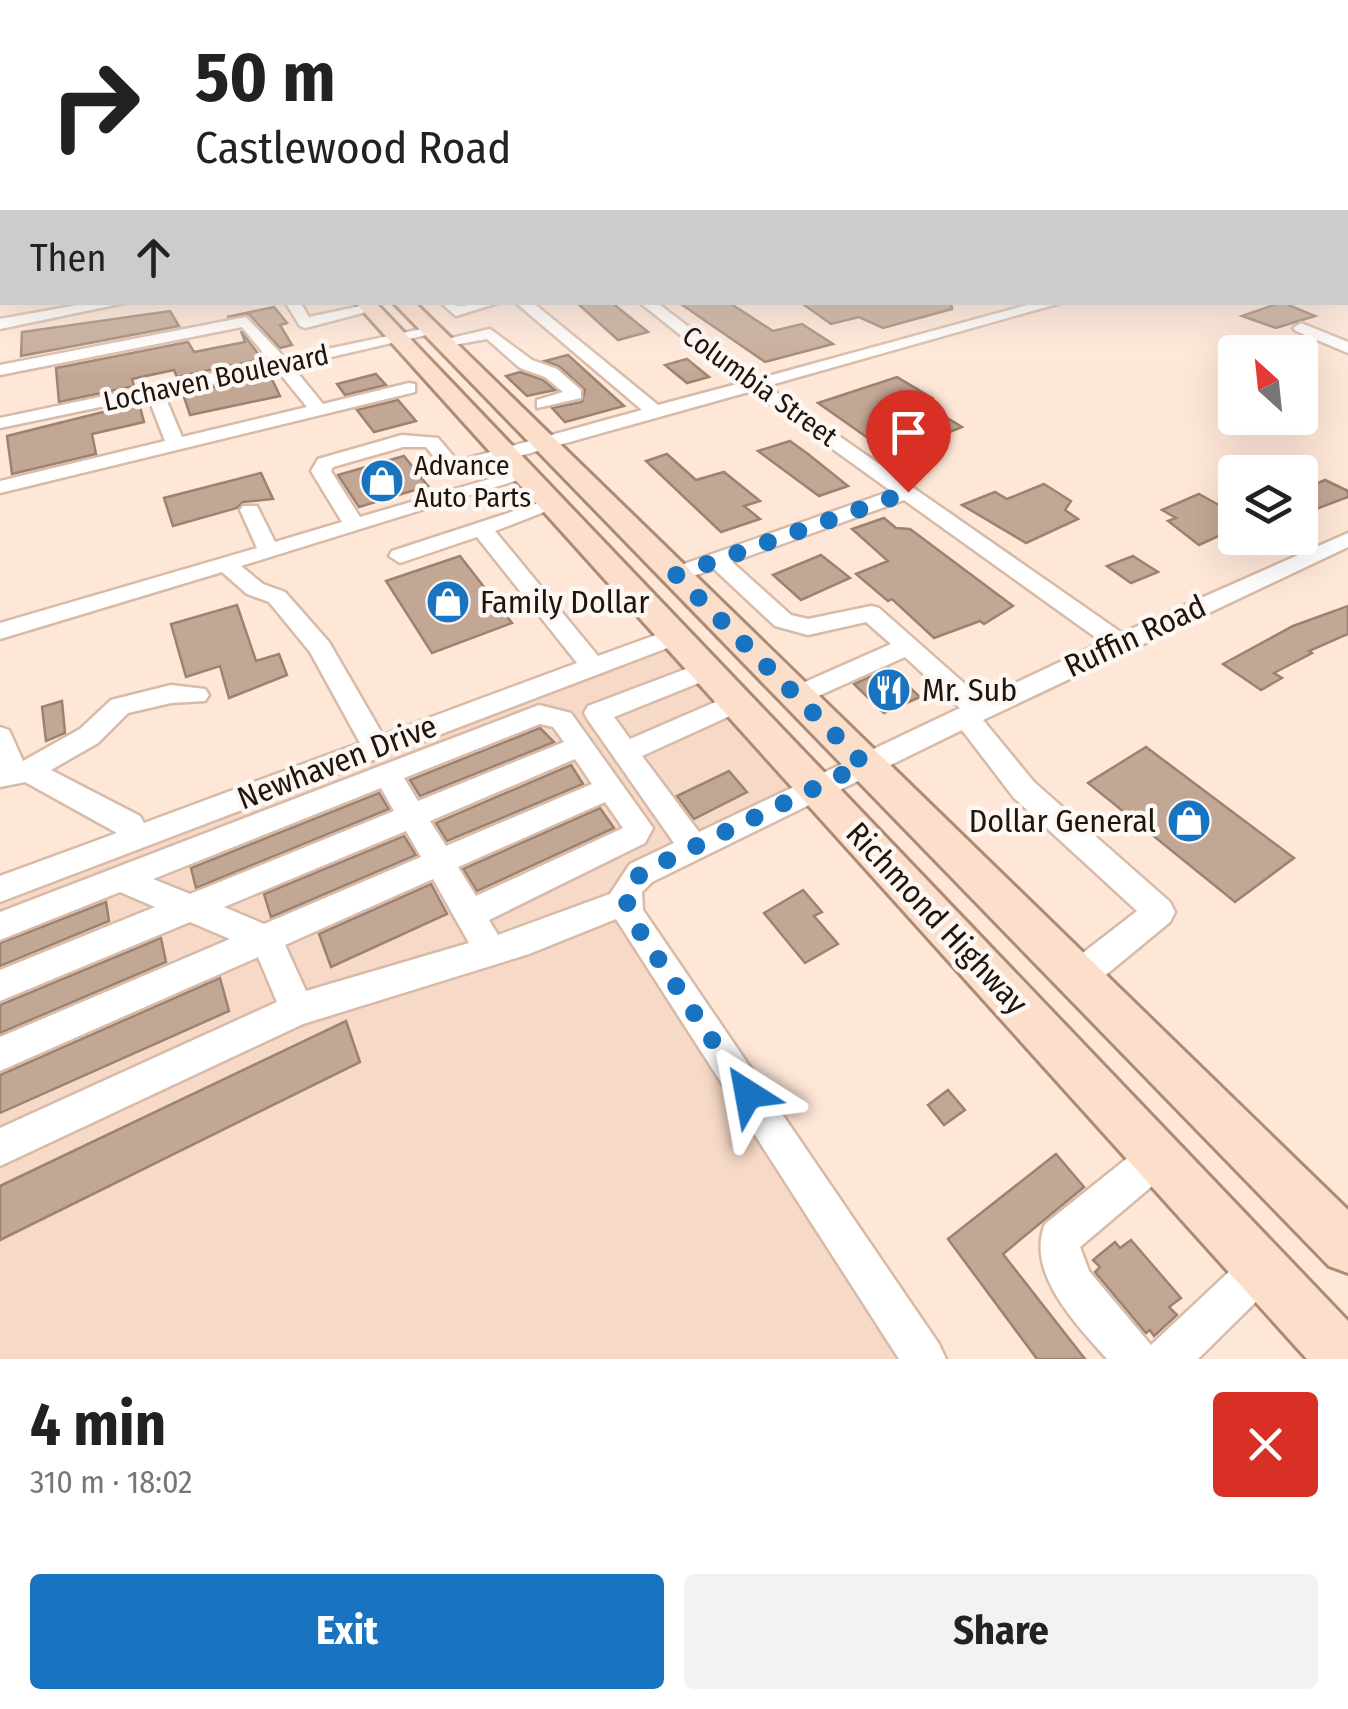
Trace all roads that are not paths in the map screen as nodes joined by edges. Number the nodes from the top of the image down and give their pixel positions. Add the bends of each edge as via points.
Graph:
1 (105, 305) edge
2 (238, 305) edge
3 (294, 305) edge
4 (405, 305) edge
5 (450, 305) edge
6 (481, 305) edge
7 (526, 305) edge
8 (650, 305) edge
9 (1046, 305) edge
10 (367, 306) edge
11 (246, 322) junction
12 (304, 323) junction
13 (0, 324) edge
14 (1301, 328) dead end
15 (436, 337) junction
16 (398, 339) junction
17 (1348, 348) edge
18 (321, 355) junction
19 (283, 364) junction
20 (0, 370) edge
21 (753, 384) junction
22 (409, 388) dead end
23 (154, 391) junction
24 (543, 404) dead end
25 (318, 410) junction
26 (654, 411) junction
27 (0, 423) edge
28 (543, 442) junction
29 (176, 446) junction
30 (504, 453) junction
31 (524, 475) junction
32 (0, 487) edge
33 (908, 492) junction
34 (552, 504) junction
35 (250, 510) dead end
36 (354, 526) junction
37 (482, 529) junction
38 (1348, 539) edge
39 (270, 551) junction
40 (400, 556) dead end
41 (716, 560) junction
42 (225, 564) junction
43 (676, 575) junction
44 (770, 609) junction
45 (728, 628) junction
46 (0, 631) edge
47 (675, 636) junction
48 (1120, 642) junction
49 (910, 645) junction
50 (593, 666) junction
51 (707, 670) junction
52 (196, 695) dead end
53 (796, 696) junction
54 (736, 703) junction
55 (972, 713) junction
56 (0, 737) edge
57 (581, 746) junction
58 (625, 752) junction
59 (382, 760) junction
60 (864, 764) junction
61 (14, 773) edge
62 (612, 787) junction
63 (815, 788) junction
64 (413, 818) junction
65 (133, 839) junction
66 (693, 847) junction
67 (440, 864) junction
68 (120, 878) junction
69 (0, 888) edge
70 (624, 902) junction
71 (192, 908) junction
72 (470, 914) junction
73 (0, 926) edge
74 (266, 939) junction
75 (490, 952) junction
76 (1078, 977) junction
77 (0, 986) edge
78 (297, 1010) junction
79 (0, 1054) edge
80 (0, 1146) edge
81 (1158, 1156) junction
82 (1348, 1247) edge
83 (1262, 1268) junction
84 (924, 1359) edge
85 (1135, 1359) edge
86 (1167, 1359) edge
87 (1345, 1359) edge

1 - 13 street
2 - 11 street
3 - 12 street
4 - 15 main road, Richmond Highway
5 - 6 street via 456,311
7 - 26 street
8 - 21 street, Columbia Street
9 - 21 street
10 - 12 street
10 - 16 main road, Richmond Highway
11 - 19 street
11 - 20 street
12 - 18 street
14 - 17 street
15 - 16 street, Lochaven Boulevard
15 - 24 street, Lochaven Boulevard via 490,334 576,394
15 - 28 main road, Richmond Highway
16 - 18 street, Lochaven Boulevard
16 - 30 main road, Richmond Highway
18 - 19 street, Lochaven Boulevard
19 - 23 street, Lochaven Boulevard
19 - 25 street
21 - 26 street
21 - 33 street, Columbia Street
22 - 25 street
23 - 27 street, Lochaven Boulevard
23 - 29 street
25 - 29 street
26 - 28 street
28 - 30 street
28 - 43 main road, Richmond Highway
29 - 32 street
30 - 31 main road, Richmond Highway
30 - 36 street via 466,465 449,463 431,442 402,442 325,463 320,471
31 - 34 main road, Richmond Highway
31 - 36 street
33 - 41 street
33 - 48 street, Columbia Street
34 - 37 street
34 - 47 main road, Richmond Highway
35 - 39 street
36 - 39 street
37 - 40 street
37 - 50 street
38 - 48 street, Ruffin Road
39 - 42 street
41 - 43 street
41 - 44 street
42 - 46 street
42 - 59 street via 255,589 277,597 320,648
43 - 45 main road, Richmond Highway
44 - 45 street
44 - 49 street via 783,621 808,627 871,613
45 - 53 main road, Richmond Highway
47 - 50 street, Newhaven Drive
47 - 51 main road, Richmond Highway
48 - 55 street, Ruffin Road
49 - 53 street
49 - 55 street
50 - 59 street, Newhaven Drive
51 - 54 main road, Richmond Highway
51 - 58 street via 597,713
52 - 61 street via 120,706 89,736
53 - 60 main road, Richmond Highway
54 - 58 street
54 - 63 main road, Richmond Highway
55 - 60 street, Ruffin Road
55 - 76 street via 1024,790 1159,912
56 - 61 street
57 - 59 street via 562,720 539,714
57 - 62 street
57 - 64 street
58 - 66 street
59 - 64 street
59 - 65 street, Newhaven Drive
59 - 68 street
60 - 63 street, Ruffin Road
60 - 76 main road, Richmond Highway
61 - 65 street via 130,824
62 - 67 street
62 - 72 street via 636,820 634,835
63 - 66 street, Ruffin Road
63 - 81 main road, Richmond Highway
64 - 67 street
64 - 71 street
65 - 69 street, Newhaven Drive
66 - 70 street, Ruffin Road via 641,873
67 - 72 street
67 - 74 street
68 - 71 street
68 - 73 street
70 - 75 street
70 - 84 street
71 - 74 street
71 - 77 street
72 - 75 street
74 - 78 street
74 - 79 street
75 - 78 street
76 - 82 main road, Richmond Highway
78 - 80 street
81 - 83 main road, Richmond Highway
81 - 85 street via 1059,1238 1056,1254
83 - 86 street
83 - 87 main road, Richmond Highway

